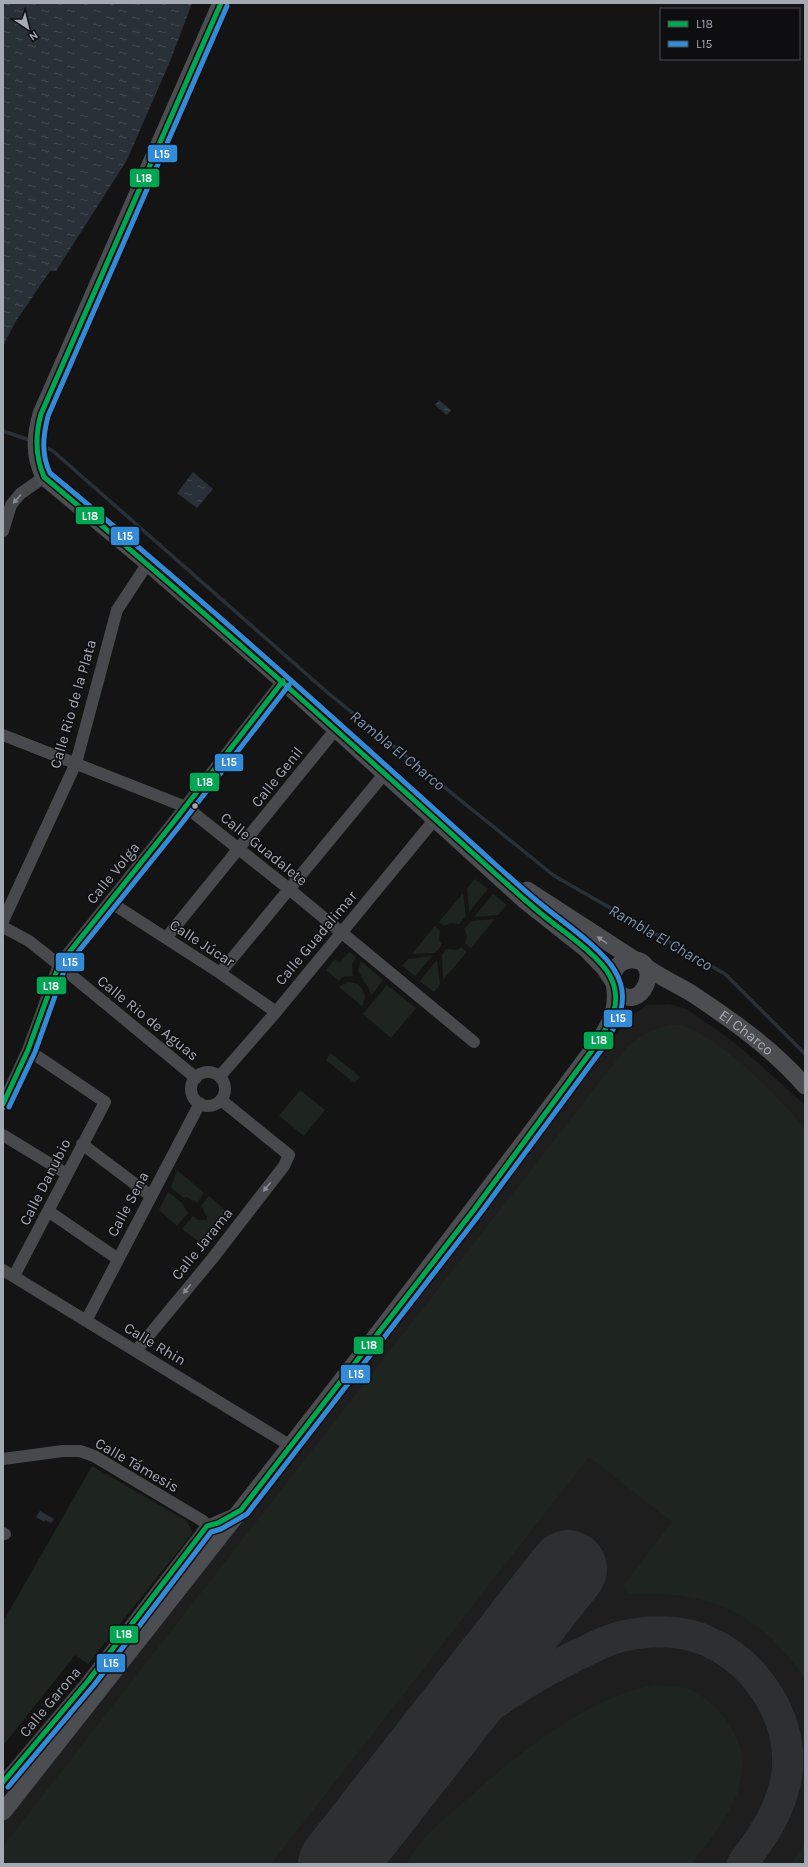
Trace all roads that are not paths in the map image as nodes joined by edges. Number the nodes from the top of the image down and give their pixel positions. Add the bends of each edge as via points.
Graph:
1 (221, 3) edge
2 (44, 477) junction
3 (3, 531) edge
4 (148, 563) junction
5 (283, 681) junction
6 (336, 729) junction
7 (3, 735) edge
8 (76, 763) junction
9 (385, 773) junction
10 (186, 807) junction
11 (436, 820) junction
12 (239, 849) junction
13 (488, 866) junction
14 (289, 890) junction
15 (110, 902) junction
16 (3, 921) edge
17 (3, 928) edge
18 (342, 933) junction
19 (166, 938) junction
20 (640, 964) junction
21 (59, 965) junction
22 (220, 973) junction
23 (614, 985) junction
24 (680, 987) junction
25 (644, 990) junction
26 (276, 1012) junction
27 (603, 1034) junction
28 (474, 1042) dead end
29 (28, 1050) junction
30 (220, 1076) junction
31 (196, 1078) junction
32 (805, 1086) edge
33 (221, 1100) junction
34 (3, 1104) edge
35 (200, 1104) junction
36 (3, 1135) edge
37 (82, 1144) junction
38 (67, 1174) junction
39 (150, 1196) junction
40 (48, 1211) junction
41 (118, 1259) junction
42 (3, 1270) edge
43 (14, 1276) junction
44 (86, 1321) junction
45 (136, 1350) junction
46 (290, 1446) junction
47 (3, 1459) edge
48 (241, 1510) junction
49 (207, 1526) junction
50 (218, 1540) junction
51 (3, 1782) edge
52 (3, 1812) edge

1 - 2 main road via 41,414 36,433 36,452
2 -> 3 street via 20,494 11,505
2 - 4 main road, El Charco
4 - 5 main road, El Charco
4 - 8 street, Calle Rio de la Plata via 116,610
5 - 6 main road, El Charco
5 - 10 street, Calle Volga
6 - 9 main road, El Charco
6 - 12 street, Calle Genil
7 - 8 street, Calle Guadalete
8 - 10 street, Calle Guadalete
8 - 16 street, Calle Rio de la Plata
9 - 11 main road, El Charco
9 - 14 street
10 - 12 street, Calle Guadalete
10 - 15 street, Calle Volga
11 - 13 main road, El Charco
11 - 18 street, Calle Guadalimar
12 - 14 street, Calle Guadalete
12 - 19 street, Calle Genil
20 -> 13 main road, El Charco
13 - 23 main road, El Charco via 524,900 586,949 605,969
14 - 18 street, Calle Guadalete
14 - 22 street
15 - 19 street, Calle Júcar
15 - 21 street, Calle Volga
17 - 21 street, Calle Rio de Aguas via 29,941
18 - 26 street, Calle Guadalimar
18 - 28 street, Calle Guadalete
19 - 22 street, Calle Júcar
20 - 23 main road via 626,961 617,967
20 - 24 main road, El Charco
20 - 25 main road via 648,976
21 - 29 street, Calle Volga
21 - 31 street, Calle Rio de Aguas
22 - 26 street, Calle Júcar
23 - 25 main road via 628,997
23 - 27 main road via 614,1013
24 - 25 main road, El Charco via 663,985
24 - 32 main road, El Charco via 778,1057
25 - 27 main road
26 - 30 street, Calle Guadalimar
27 - 46 main road via 473,1211
29 - 34 street, Calle Volga
29 - 37 street, Calle Danubio via 105,1102
30 - 31 street via 210,1072
30 - 33 street via 225,1090
31 - 35 street via 192,1093
33 - 35 street via 212,1106
33 -> 45 street, Calle Jarama via 289,1155 284,1166 212,1259
35 - 39 street, Calle Sena
36 - 38 street
37 - 38 street, Calle Danubio
37 - 39 street
38 - 40 street, Calle Danubio
39 - 41 street, Calle Sena
40 - 41 street
40 - 43 street, Calle Danubio
41 - 44 street, Calle Sena
42 - 43 street, Calle Rhin
43 - 44 street, Calle Rhin
44 - 45 street, Calle Rhin
45 - 46 street, Calle Rhin
46 - 48 main road
47 - 49 street, Calle Támesis via 80,1451 94,1456
48 - 49 street
48 - 50 main road
49 - 50 street, Calle Támesis
49 - 51 street, Calle Garona via 88,1681
50 - 52 main road

